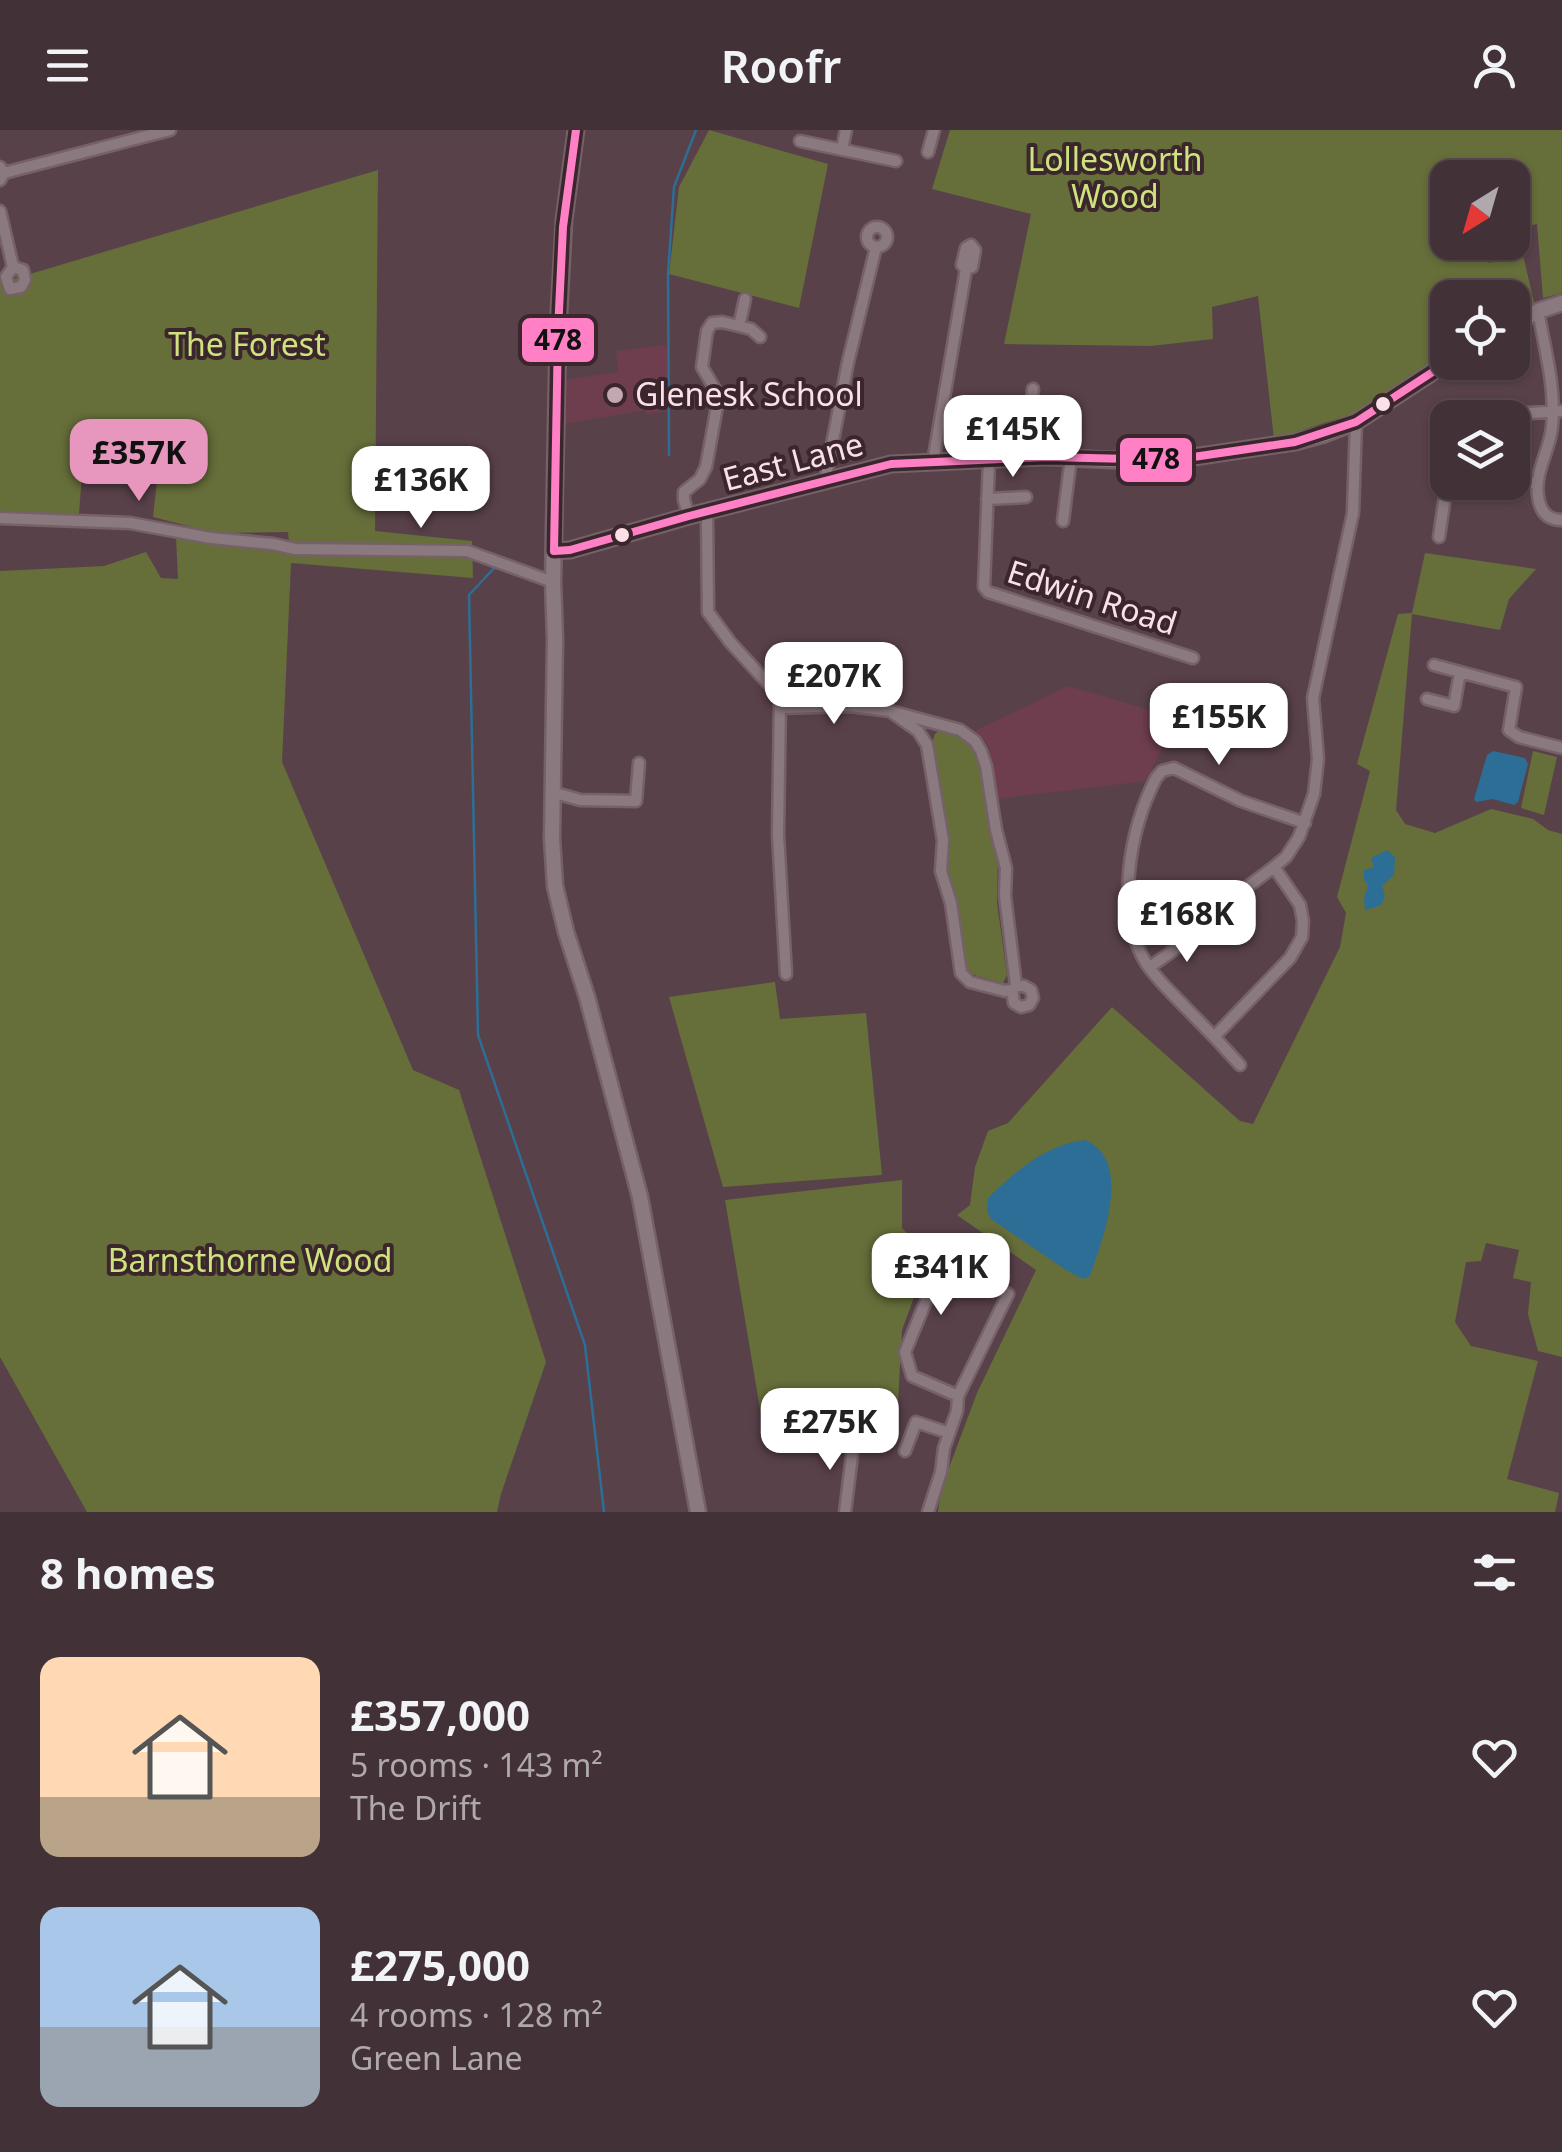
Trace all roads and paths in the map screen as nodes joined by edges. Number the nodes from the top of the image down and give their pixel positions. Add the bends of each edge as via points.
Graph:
1 (170, 130) edge
2 (576, 130) edge
3 (846, 130) edge
4 (934, 130) edge
5 (800, 141) dead end
6 (842, 149) junction
7 (928, 152) dead end
8 (896, 161) dead end
9 (1, 174) edge
10 (0, 210) edge
11 (876, 247) dead end
12 (13, 268) dead end
13 (966, 270) dead end
14 (745, 299) dead end
15 (1562, 303) edge
16 (1538, 311) junction
17 (1530, 316) edge
18 (739, 326) junction
19 (760, 336) dead end
20 (1430, 374) edge
21 (1033, 388) dead end
22 (1558, 411) edge
23 (1530, 413) edge
24 (1356, 422) junction
25 (1026, 458) junction
26 (1071, 458) junction
27 (988, 460) junction
28 (933, 462) junction
29 (825, 481) junction
30 (1530, 481) edge
31 (1530, 483) edge
32 (1537, 483) junction
33 (1026, 496) dead end
34 (986, 500) junction
35 (1444, 500) edge
36 (707, 512) junction
37 (688, 516) junction
38 (0, 518) edge
39 (1064, 521) dead end
40 (1559, 521) edge
41 (1439, 537) dead end
42 (554, 551) junction
43 (552, 582) junction
44 (1193, 658) dead end
45 (1434, 665) dead end
46 (1460, 672) junction
47 (1427, 698) dead end
48 (1454, 706) junction
49 (781, 708) junction
50 (1468, 710) dead end
51 (890, 711) junction
52 (941, 726) junction
53 (927, 746) junction
54 (1562, 748) edge
55 (639, 763) dead end
56 (552, 792) junction
57 (1305, 823) junction
58 (1274, 867) junction
59 (1227, 902) dead end
60 (1202, 930) dead end
61 (1150, 967) junction
62 (786, 974) dead end
63 (1214, 1037) junction
64 (1240, 1065) dead end
65 (958, 1396) junction
66 (949, 1433) junction
67 (854, 1439) dead end
68 (905, 1450) dead end
69 (698, 1512) edge
70 (844, 1512) edge
71 (928, 1512) edge

1 - 9 street
2 - 42 main road via 563,228
3 - 6 street
4 - 7 street
5 - 6 street
6 - 8 street
10 - 12 street
11 - 29 street
13 - 28 street
14 - 18 street
15 - 16 main road
16 - 17 main road
16 - 22 street
18 - 19 street
18 - 37 street via 716,322 707,332 702,366 718,401 703,473 684,492
20 - 24 main road, East Lane
21 - 25 street
22 - 23 street
22 - 32 street
24 - 26 main road, East Lane via 1295,442 1193,458
24 - 57 street via 1353,513 1313,698 1318,758
25 - 26 main road, East Lane
25 - 27 main road, East Lane
26 - 39 street
27 - 28 main road, East Lane
27 - 34 street, Edwin Road
28 - 29 main road, East Lane via 891,464
29 - 36 main road, East Lane
30 - 32 street
31 - 32 street
32 - 40 street via 1542,511
33 - 34 street
34 - 44 street, Edwin Road via 988,592
35 - 41 street
36 - 37 main road, East Lane
36 - 49 street via 708,612
37 - 42 main road, East Lane
38 - 43 street via 130,523 296,550 468,551
42 - 43 main road
43 - 56 main road
45 - 46 street
46 - 48 street
46 - 54 street via 1516,687 1510,730
47 - 48 street
48 - 50 street
49 - 51 street
49 - 62 street via 778,835
51 - 52 street
51 - 53 street
52 - 53 street via 928,730
52 - 53 street via 960,730 984,756 1006,868 1014,988 970,982 962,973
55 - 56 street via 636,801
56 - 69 main road via 556,886 640,1198
57 - 58 street
57 - 61 street via 1240,801 1179,768 1158,774 1137,827 1129,874 1133,924
58 - 59 street
58 - 63 street via 1300,906 1302,937
60 - 61 street
61 - 63 street
63 - 64 street
65 - 65 street via 1008,1294 951,1256 905,1352 912,1376
65 - 66 street
66 - 68 street via 916,1422
66 - 71 street
67 - 70 street

